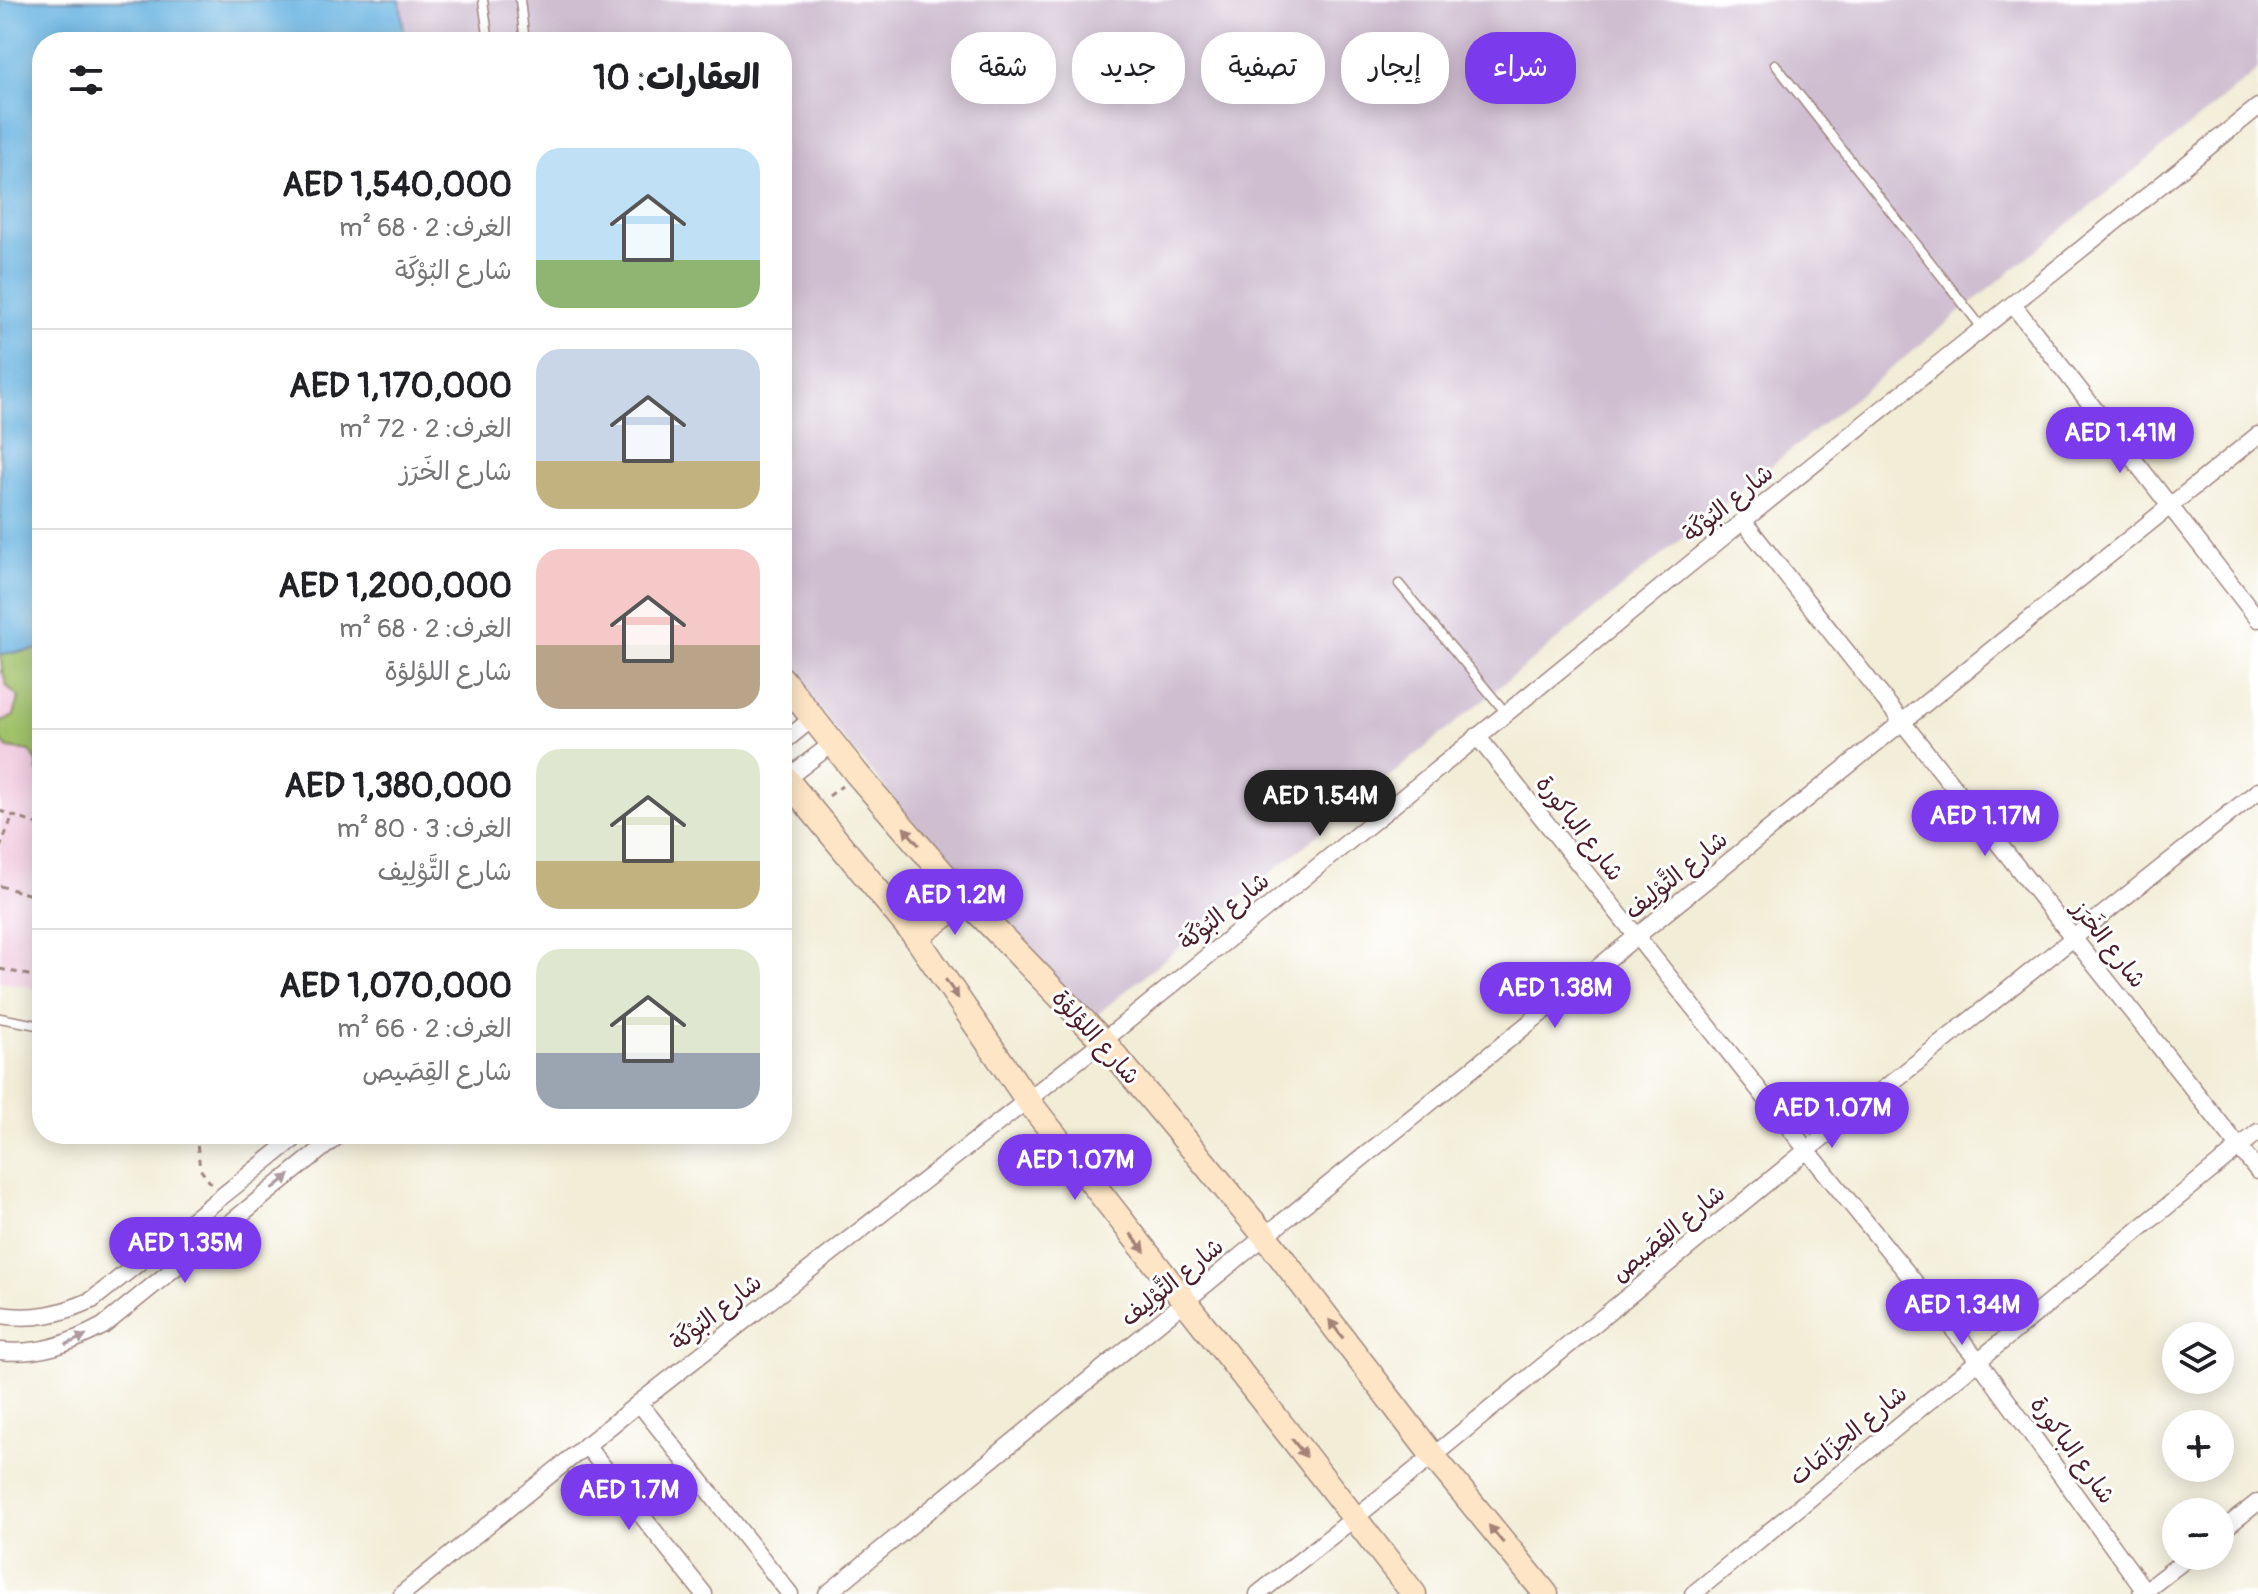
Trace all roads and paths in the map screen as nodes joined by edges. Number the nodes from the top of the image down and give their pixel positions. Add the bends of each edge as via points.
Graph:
1 (483, 0) edge
2 (520, 0) edge
3 (488, 32) edge
4 (524, 32) edge
5 (1775, 64) dead end
6 (2258, 107) edge
7 (2014, 306) junction
8 (1984, 330) junction
9 (2258, 435) edge
10 (2170, 506) junction
11 (1743, 521) junction
12 (1399, 584) dead end
13 (2258, 619) edge
14 (792, 692) edge
15 (1506, 713) junction
16 (813, 718) junction
17 (1903, 723) junction
18 (792, 735) edge
19 (1477, 736) junction
20 (833, 743) junction
21 (792, 772) edge
22 (857, 774) junction
23 (792, 788) edge
24 (2258, 791) edge
25 (812, 810) junction
26 (0, 811) edge
27 (13, 815) junction
28 (32, 822) edge
29 (0, 848) edge
30 (0, 886) edge
31 (32, 895) edge
32 (966, 900) junction
33 (916, 937) junction
34 (1637, 938) junction
35 (2074, 939) junction
36 (0, 969) edge
37 (32, 976) edge
38 (0, 1018) edge
39 (32, 1024) edge
40 (1103, 1041) junction
41 (1028, 1101) junction
42 (2258, 1132) edge
43 (197, 1144) edge
44 (288, 1144) edge
45 (328, 1144) edge
46 (2239, 1147) junction
47 (1807, 1150) junction
48 (2258, 1171) edge
49 (221, 1198) junction
50 (1265, 1236) junction
51 (1184, 1302) junction
52 (0, 1315) edge
53 (0, 1351) edge
54 (1978, 1360) junction
55 (639, 1403) junction
56 (586, 1445) junction
57 (1433, 1456) junction
58 (2258, 1502) edge
59 (1354, 1518) junction
60 (2234, 1521) edge
61 (2173, 1570) edge
62 (2144, 1593) edge
63 (402, 1594) edge
64 (704, 1594) edge
65 (790, 1594) edge
66 (827, 1594) edge
67 (1258, 1594) edge
68 (1414, 1594) edge
69 (1546, 1594) edge
70 (1693, 1594) edge

1 - 3 lane
2 - 4 lane
5 - 8 lane
6 - 7 street, شارع البُوْكَة
7 - 8 street, شارع البُوْكَة
7 - 10 street
8 - 11 street, شارع البُوْكَة
9 - 10 street, شارع التَّوْلِيف
10 - 13 street
10 - 17 street, شارع التَّوْلِيف
11 - 15 street, شارع البُوْكَة
11 - 17 street, شارع الخَرَز
12 - 15 lane
14 - 16 street, شارع اللؤلؤة
15 - 19 street, شارع البُوْكَة
16 - 18 street
16 - 20 street, شارع اللؤلؤة
17 - 34 street, شارع التَّوْلِيف
17 - 35 street, شارع الخَرَز
19 - 34 street, شارع الباكورة
19 - 40 street, شارع البُوْكَة
20 - 21 street
20 - 22 street, شارع اللؤلؤة
22 - 25 path
32 -> 22 street, شارع اللؤلؤة
23 - 25 street
24 - 35 street, شارع القِصَيص
25 - 33 street
26 - 27 path
27 - 28 path
27 - 29 path
30 - 31 path
32 - 33 street
32 - 40 street, شارع اللؤلؤة
33 -> 41 street
34 - 47 street, شارع الباكورة
34 - 50 street, شارع التَّوْلِيف
35 - 46 street, شارع الخَرَز
35 - 47 street, شارع القِصَيص
36 - 37 path
38 - 39 lane
40 - 41 street, شارع البُوْكَة
40 - 50 street, شارع اللؤلؤة
41 -> 51 street
41 - 55 street, شارع البُوْكَة
42 - 46 street, شارع الحِزَامَات
43 - 49 path via 200,1169
44 - 49 street
53 -> 45 street via 51,1349 103,1326
46 - 48 street, شارع الخَرَز
46 - 54 street, شارع الحِزَامَات
47 - 54 street, شارع الباكورة
47 - 57 street, شارع القِصَيص
49 - 52 street via 92,1300 44,1316
50 - 51 street, شارع التَّوْلِيف
57 -> 50 street, شارع اللؤلؤة
51 -> 59 street
51 - 66 street, شارع التَّوْلِيف
54 - 62 street, شارع الباكورة
54 - 70 street, شارع الحِزَامَات
55 - 56 street, شارع البُوْكَة
55 - 65 street
56 - 63 street, شارع البُوْكَة
56 - 64 street
57 - 59 street, شارع القِصَيص
69 -> 57 street, شارع اللؤلؤة
58 - 60 street
59 - 67 street, شارع القِصَيص
59 - 68 street
61 - 62 street

